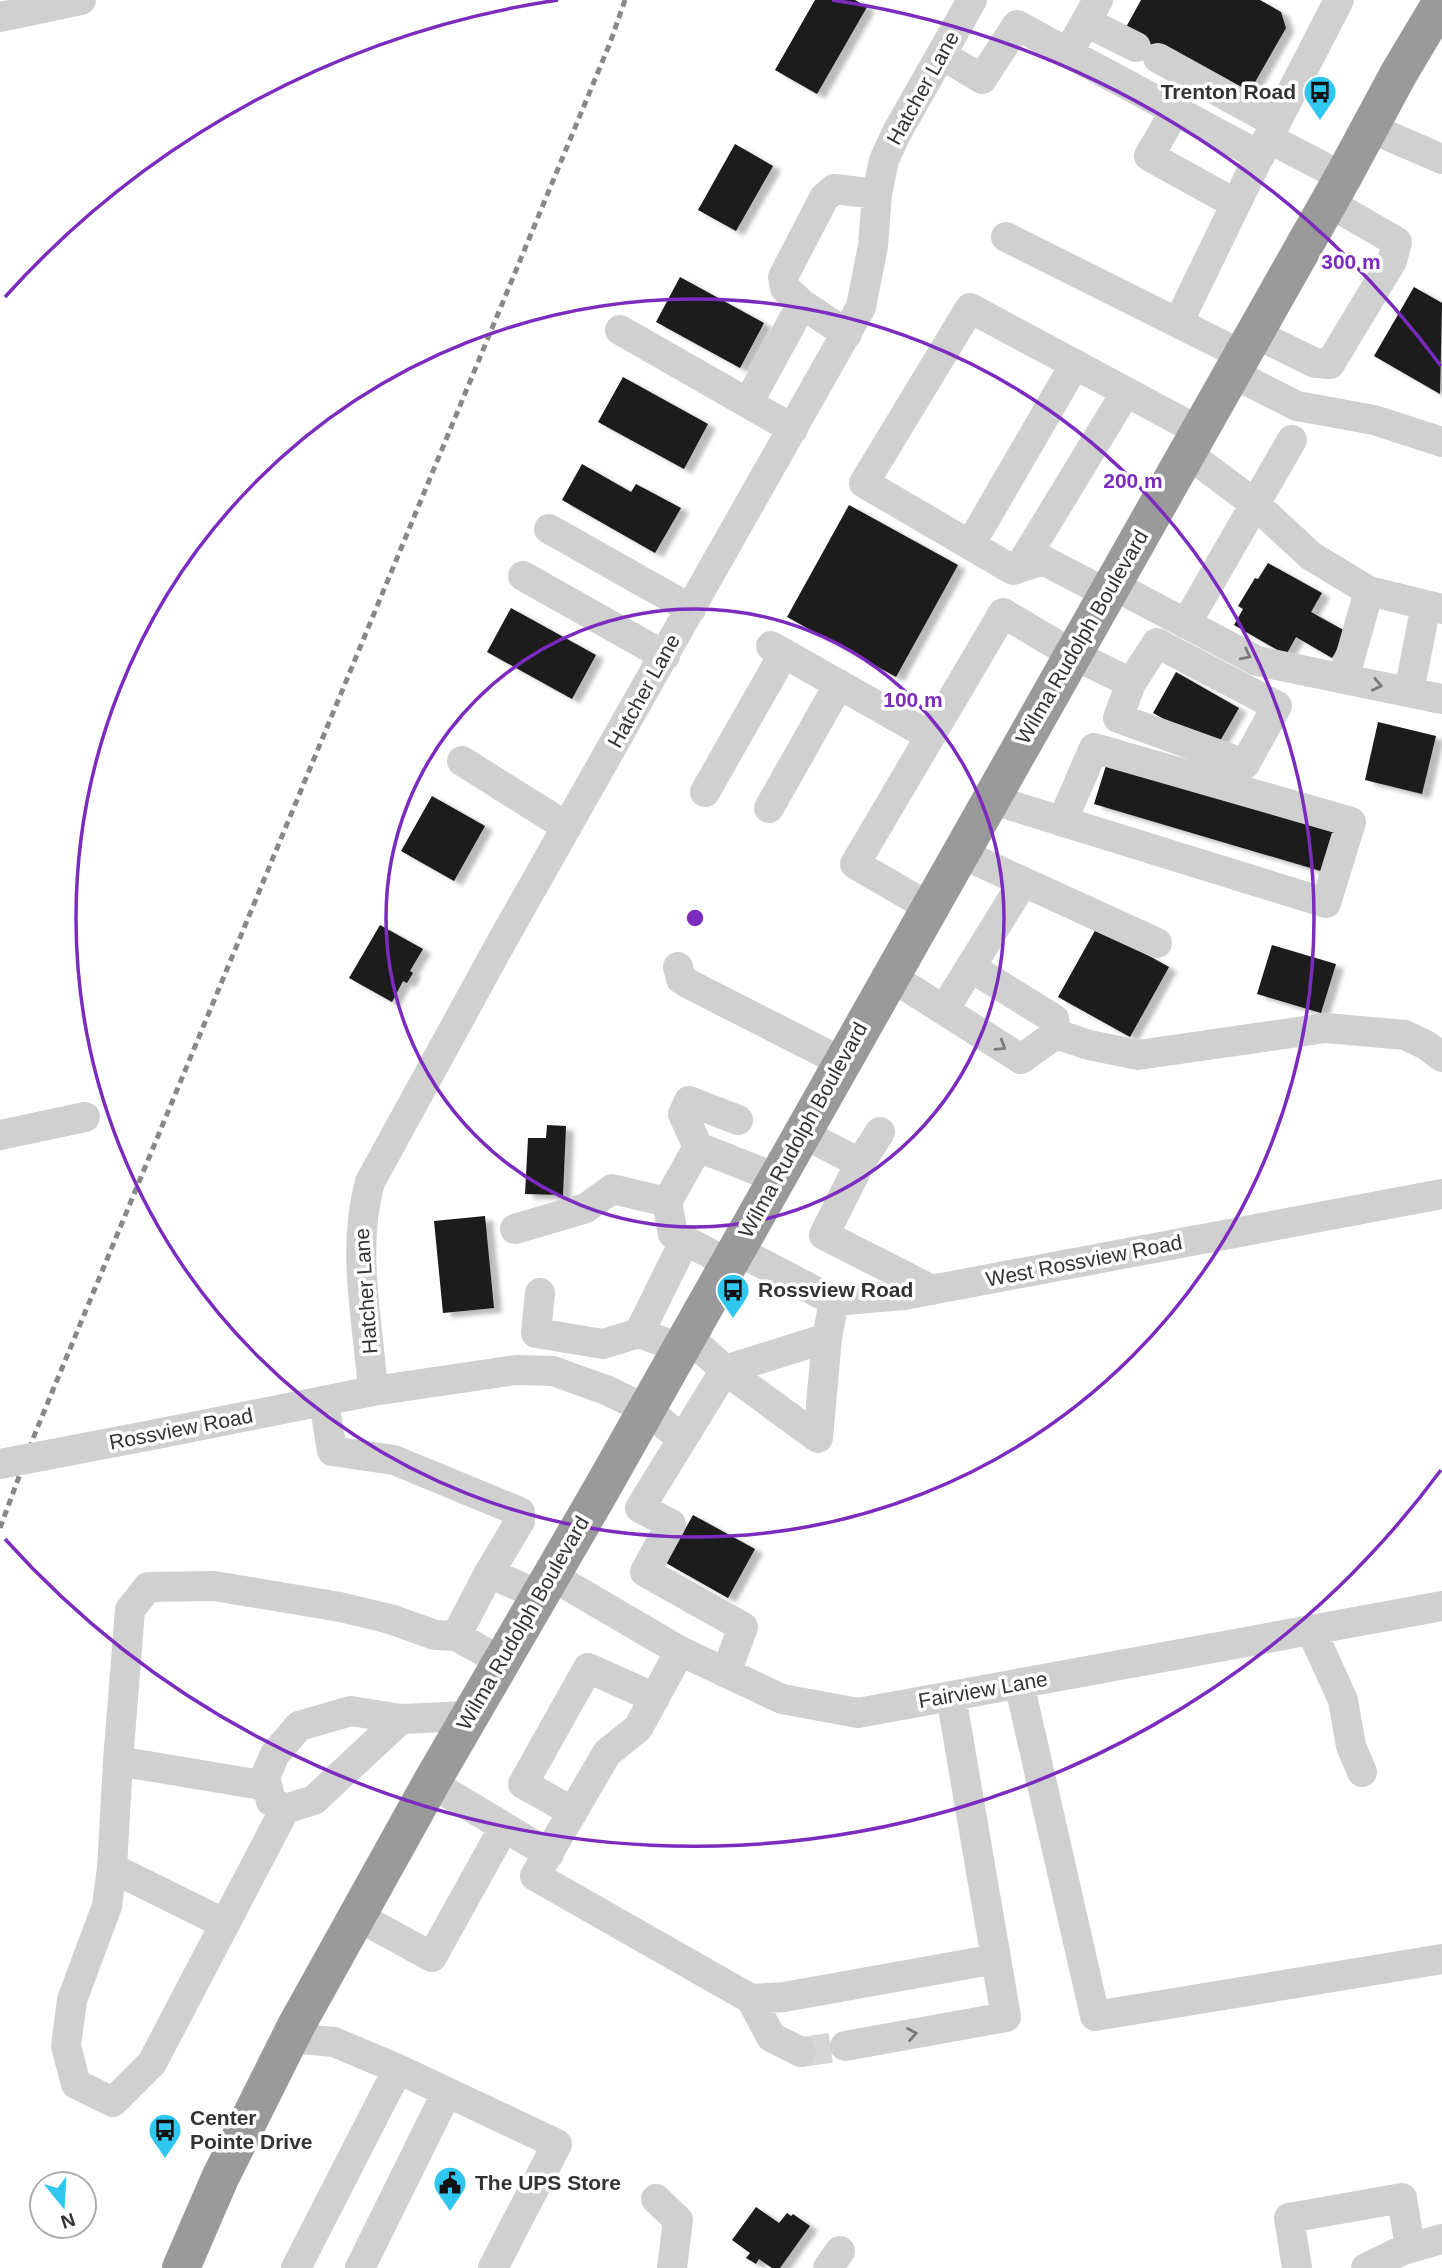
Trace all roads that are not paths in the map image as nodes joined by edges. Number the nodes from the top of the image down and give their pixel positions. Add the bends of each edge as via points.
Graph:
1 (81, 0) edge
2 (972, 0) edge
3 (1339, 0) edge
4 (1442, 1) edge
5 (1092, 11) edge
6 (0, 17) edge
7 (1442, 47) edge
8 (1068, 53) junction
9 (942, 55) junction
10 (1399, 73) junction
11 (1175, 111) junction
12 (1370, 128) junction
13 (1268, 139) junction
14 (1441, 157) edge
15 (1335, 190) junction
16 (877, 194) junction
17 (1236, 204) junction
18 (1006, 237) dead end
19 (802, 304) junction
20 (1178, 323) junction
21 (620, 330) dead end
22 (847, 334) junction
23 (1243, 354) junction
24 (1075, 364) junction
25 (1126, 392) junction
26 (748, 403) junction
27 (793, 429) junction
28 (1292, 440) dead end
29 (1193, 442) junction
30 (1442, 442) edge
31 (1255, 504) junction
32 (550, 529) dead end
33 (970, 545) junction
34 (1019, 569) junction
35 (523, 576) dead end
36 (1109, 589) junction
37 (1369, 591) junction
38 (1434, 607) edge
39 (691, 609) junction
40 (1186, 624) junction
41 (1072, 654) junction
42 (664, 656) junction
43 (1344, 679) junction
44 (1131, 683) junction
45 (839, 684) junction
46 (1409, 692) junction
47 (1442, 699) edge
48 (930, 736) junction
49 (462, 761) dead end
50 (705, 792) dead end
51 (990, 799) junction
52 (769, 808) dead end
53 (1062, 822) junction
54 (567, 827) junction
55 (960, 853) junction
56 (1023, 882) junction
57 (929, 907) junction
58 (1157, 943) dead end
59 (678, 967) dead end
60 (970, 967) junction
61 (890, 976) junction
62 (944, 1010) junction
63 (1056, 1034) junction
64 (1442, 1056) edge
65 (842, 1062) junction
66 (85, 1117) dead end
67 (737, 1120) dead end
68 (880, 1132) dead end
69 (802, 1133) junction
70 (0, 1135) edge
71 (698, 1147) junction
72 (860, 1163) junction
73 (776, 1178) junction
74 (1442, 1194) edge
75 (667, 1202) junction
76 (515, 1229) dead end
77 (685, 1240) junction
78 (732, 1256) junction
79 (869, 1260) junction
80 (932, 1290) junction
81 (540, 1293) dead end
82 (848, 1300) junction
83 (639, 1332) junction
84 (827, 1338) junction
85 (577, 1339) junction
86 (684, 1342) junction
87 (725, 1370) junction
88 (566, 1376) junction
89 (373, 1391) junction
90 (324, 1401) junction
91 (646, 1409) junction
92 (682, 1439) junction
93 (0, 1464) edge
94 (601, 1490) junction
95 (640, 1508) junction
96 (489, 1573) junction
97 (545, 1585) junction
98 (1442, 1606) edge
99 (1311, 1630) junction
100 (456, 1636) junction
101 (680, 1651) junction
102 (501, 1661) junction
103 (726, 1673) junction
104 (1019, 1683) junction
105 (951, 1696) junction
106 (654, 1698) junction
107 (469, 1716) junction
108 (401, 1718) junction
109 (118, 1761) junction
110 (1362, 1772) dead end
111 (431, 1783) junction
112 (267, 1786) junction
113 (285, 1809) junction
114 (573, 1812) junction
115 (504, 1827) junction
116 (549, 1854) junction
117 (111, 1868) junction
118 (357, 1916) junction
119 (225, 1924) junction
120 (996, 1959) junction
121 (1442, 1959) edge
122 (751, 1999) junction
123 (290, 2038) junction
124 (845, 2046) tunnel mouth
125 (801, 2052) tunnel mouth
126 (398, 2069) junction
127 (447, 2092) junction
128 (656, 2199) dead end
129 (1442, 2239) edge
130 (1410, 2248) junction
131 (181, 2268) edge
132 (296, 2268) edge
133 (360, 2268) edge
134 (493, 2268) edge
135 (672, 2268) edge
136 (1297, 2268) edge
137 (1366, 2268) edge

1 - 6 street
2 - 9 street, Hatcher Lane
3 - 13 street
4 - 10 highway, Wilma Rudolph Boulevard
5 - 8 street
5 - 13 street
7 - 10 highway
8 - 9 street via 1017,25 982,79
8 - 11 street
9 - 16 street, Hatcher Lane via 897,132 884,160
10 - 12 highway, Wilma Rudolph Boulevard
11 - 13 street
11 - 17 street via 1149,156
12 - 14 street
12 - 15 highway, Wilma Rudolph Boulevard
13 - 15 street
13 - 17 street
15 - 23 highway, Wilma Rudolph Boulevard
15 - 23 street via 1397,242 1392,261 1330,363
16 - 19 street via 834,189 824,198 783,277 785,288
16 - 22 street, Hatcher Lane via 866,286
17 - 20 street
18 - 20 street
19 - 22 street
19 - 26 street
20 - 23 street
21 - 26 street
22 - 27 street, Hatcher Lane
23 - 29 highway, Wilma Rudolph Boulevard
23 - 30 street via 1297,406 1374,420
24 - 25 street
24 - 33 street
24 - 33 street via 970,307 864,483
25 - 29 street
25 - 34 street
26 - 27 street
27 - 39 street, Hatcher Lane
28 - 31 street
29 - 31 street
29 - 36 highway, Wilma Rudolph Boulevard
31 - 37 street via 1311,556
31 - 40 street
32 - 39 street
33 - 34 street via 1013,570
34 - 36 street via 1043,560
35 - 42 street
36 - 40 street
36 - 41 highway, Wilma Rudolph Boulevard
37 - 38 street
37 - 43 street
38 - 46 street
39 - 42 street, Hatcher Lane
40 -> 43 street via 1257,661
41 - 44 street
41 - 48 street via 1003,613
41 - 51 highway, Wilma Rudolph Boulevard
42 - 54 street, Hatcher Lane
43 -> 46 street
44 - 44 street via 1157,643 1277,706 1245,764 1118,718
45 - 48 street
45 - 50 street via 777,649
45 - 52 street
46 - 47 street
48 - 57 street via 855,864
49 - 54 street
51 - 53 street
51 - 55 highway, Wilma Rudolph Boulevard
53 - 53 street via 1326,903 1351,822 1094,748
54 - 89 street, Hatcher Lane via 370,1182 360,1233
55 - 56 street
55 - 57 highway, Wilma Rudolph Boulevard
56 - 58 street
56 - 60 street
57 - 61 highway, Wilma Rudolph Boulevard
59 - 65 street via 681,979 689,984
60 - 62 street
60 - 63 street via 1054,1019
61 - 62 street
61 - 65 highway, Wilma Rudolph Boulevard
62 -> 63 street via 1021,1059
63 - 64 street via 1138,1055 1326,1028 1405,1035
65 - 69 highway, Wilma Rudolph Boulevard
66 - 70 street
67 - 71 street via 689,1101 683,1114
68 - 72 street
69 - 72 street
69 - 73 highway, Wilma Rudolph Boulevard
71 - 73 street
71 - 75 street
72 - 79 street via 824,1235
73 - 78 highway, Wilma Rudolph Boulevard
74 - 80 street, West Rossview Road
75 - 76 street via 612,1189 586,1208
75 - 77 street via 673,1234
77 - 78 street
77 - 83 street
78 - 82 street
78 - 86 highway, Wilma Rudolph Boulevard
79 - 80 street
79 - 82 street
80 - 82 street, West Rossview Road
81 - 85 street via 536,1333
82 - 84 street
83 - 85 street via 603,1344
83 - 86 street
84 - 87 street
84 - 87 street via 818,1438
85 - 88 street
86 - 87 street
86 - 91 highway, Wilma Rudolph Boulevard
87 - 92 street
88 - 89 street, Rossview Road via 516,1370
88 - 91 street, Rossview Road
89 - 90 street, Rossview Road
90 - 93 street, Rossview Road, bridge
90 - 96 street via 332,1451 394,1460 520,1513 520,1521
91 - 92 street, Rossview Road
91 - 94 highway, Wilma Rudolph Boulevard
92 - 95 street
94 - 95 street
94 - 97 highway, Wilma Rudolph Boulevard
95 - 103 street via 671,1524 645,1572 743,1627
96 - 97 street, Fairview Lane
96 - 100 street
97 - 101 street, Fairview Lane
97 - 102 highway, Wilma Rudolph Boulevard
98 - 99 street, Fairview Lane
99 - 104 street, Fairview Lane
99 - 110 street via 1343,1700 1351,1746
100 - 102 street
100 - 109 street via 435,1635 340,1607 228,1589 148,1587 130,1610
101 - 103 street, Fairview Lane
101 - 106 street
102 - 107 highway, Wilma Rudolph Boulevard
103 - 105 street, Fairview Lane via 782,1699 859,1713
104 - 105 street, Fairview Lane
104 - 121 street via 1095,2017
105 - 120 street
106 - 114 street via 638,1728 607,1753
106 - 114 street via 587,1668 523,1784
107 - 108 street
107 - 111 highway, Wilma Rudolph Boulevard
108 - 112 street via 351,1711 299,1726 275,1754 265,1777
108 - 113 street via 314,1800
109 - 112 street
109 - 117 street
111 - 115 street
111 - 118 highway, Wilma Rudolph Boulevard
112 - 113 street via 271,1801
113 - 119 street
114 - 116 street
115 - 116 street
115 - 118 street via 432,1957
116 - 122 street via 535,1876
117 - 119 street
117 - 119 street via 107,1906 72,2000 66,2046 76,2084 113,2102 152,2063
118 - 123 highway, Wilma Rudolph Boulevard
120 - 122 street
124 -> 120 street via 1006,2017
122 - 125 street via 771,2037
123 - 126 street via 334,2042
123 - 131 highway, Wilma Rudolph Boulevard
126 - 127 street
126 - 132 street
127 - 133 street
127 - 134 street via 557,2144
128 - 135 street via 678,2220
129 - 130 street
130 - 136 street via 1402,2198 1289,2218
130 - 137 street

